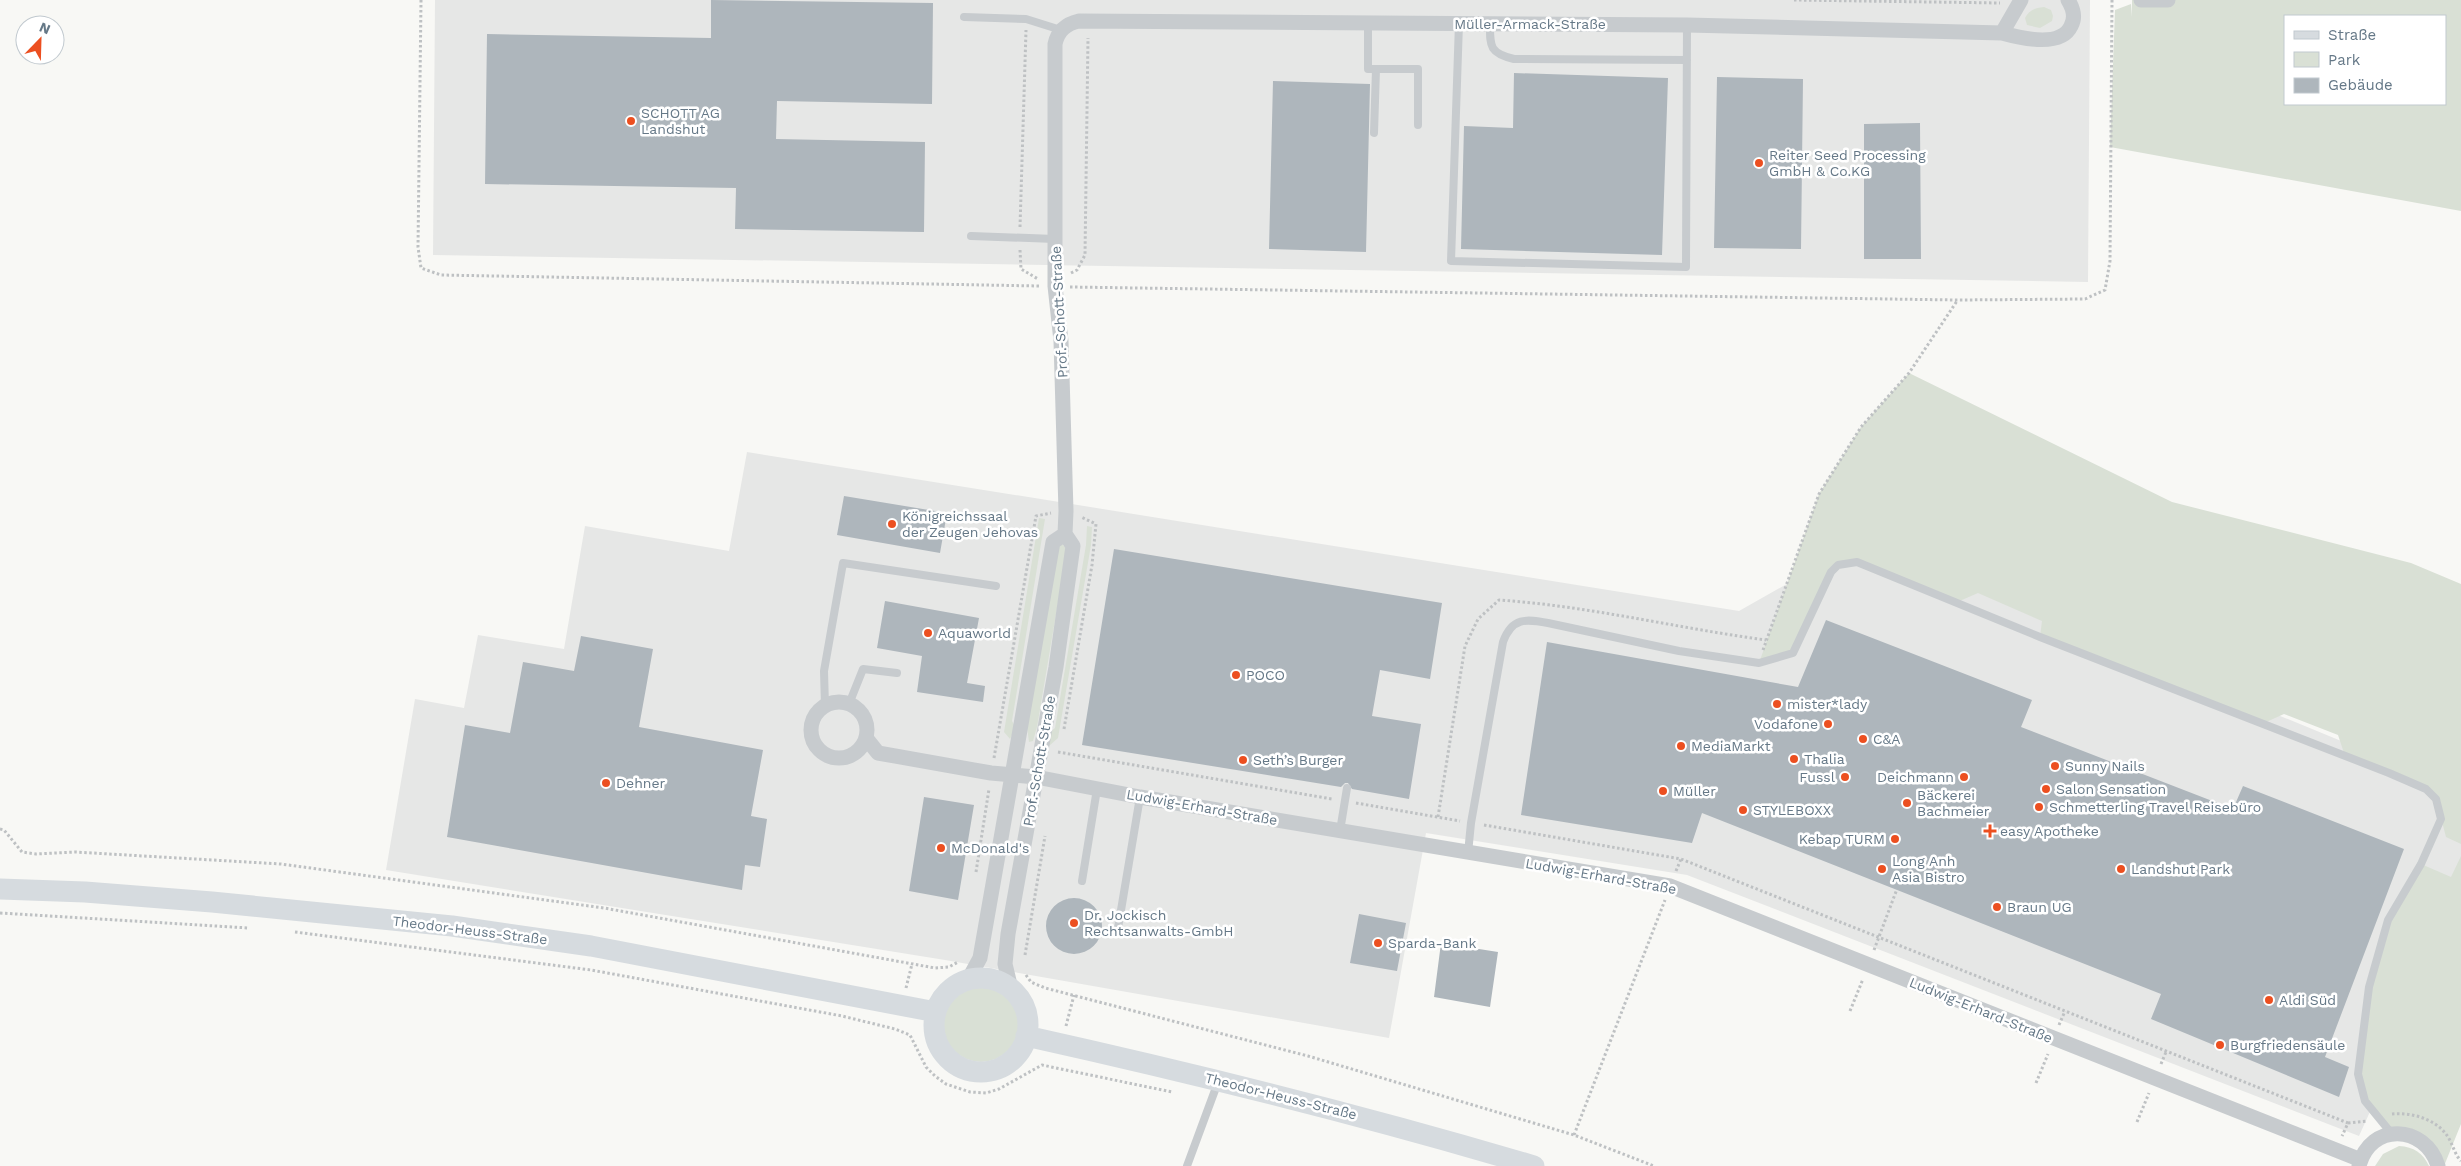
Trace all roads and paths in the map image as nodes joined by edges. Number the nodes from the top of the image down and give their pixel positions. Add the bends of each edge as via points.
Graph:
1 (420, 0) edge
2 (1794, 0) edge
3 (2021, 0) edge
4 (2068, 0) edge
5 (2141, 0) edge
6 (2168, 0) edge
7 (2005, 1) dead end
8 (964, 17) dead end
9 (1026, 19) junction
10 (1368, 22) junction
11 (1459, 23) junction
12 (1490, 24) junction
13 (1687, 25) junction
14 (1061, 30) junction
15 (2002, 32) junction
16 (1687, 60) junction
17 (1376, 69) junction
18 (1418, 124) dead end
19 (1374, 133) dead end
20 (971, 236) dead end
21 (1020, 238) junction
22 (1055, 239) junction
23 (1055, 286) junction
24 (1957, 300) dead end
25 (1066, 510) junction
26 (1065, 534) junction
27 (996, 586) dead end
28 (1766, 640) junction
29 (1759, 663) junction
30 (897, 672) dead end
31 (849, 704) junction
32 (825, 706) junction
33 (866, 738) junction
34 (991, 773) junction
35 (1011, 776) junction
36 (1036, 777) junction
37 (1097, 788) junction
38 (1347, 788) dead end
39 (1140, 798) junction
40 (1438, 817) dead end
41 (0, 829) edge
42 (1340, 831) junction
43 (1468, 853) junction
44 (975, 880) dead end
45 (1082, 882) dead end
46 (1670, 886) junction
47 (0, 889) edge
48 (0, 913) edge
49 (252, 928) dead end
50 (1118, 928) dead end
51 (291, 932) dead end
52 (982, 952) junction
53 (1024, 971) dead end
54 (968, 980) junction
55 (1011, 989) junction
56 (936, 1012) junction
57 (1026, 1036) junction
58 (1219, 1080) junction
59 (1174, 1092) dead end
60 (2392, 1134) junction
61 (1574, 1135) junction
62 (2360, 1163) edge
63 (1187, 1166) edge
64 (1534, 1166) edge
65 (1654, 1166) edge
66 (2438, 1166) edge

1 - 23 path via 418,247 421,268 441,275
2 - 7 path via 1996,5
3 - 15 street
4 - 15 street, Müller-Armack-Straße via 2074,20 2069,32 2058,38 2025,39
5 - 6 street
8 - 9 lane
9 - 14 lane
9 - 21 path
10 - 11 street, Müller-Armack-Straße
10 - 14 street, Müller-Armack-Straße via 1079,21 1069,23
10 - 17 lane via 1368,69
11 - 12 street, Müller-Armack-Straße
11 - 16 lane via 1451,261 1686,266
12 - 13 street, Müller-Armack-Straße
12 - 16 lane via 1493,50 1501,56
13 - 15 street, Müller-Armack-Straße
13 - 16 lane
14 - 22 street, Prof.-Schott-Straße via 1055,44
14 - 23 path via 1089,38 1085,255 1077,270
17 - 18 lane via 1418,69
17 - 19 lane
20 - 21 lane
21 - 22 lane
21 - 23 path via 1021,269
22 - 23 street, Prof.-Schott-Straße
23 - 25 street, Prof.-Schott-Straße via 1061,341
24 - 28 path via 1909,373 1861,427 1819,494
25 - 26 street, Prof.-Schott-Straße
25 - 34 path via 1036,516
26 - 35 street, Prof.-Schott-Straße via 1053,542
26 - 36 street, Prof.-Schott-Straße via 1073,546
27 - 32 lane via 843,563 824,671
28 - 29 path
28 - 40 path via 1552,604 1499,600 1478,619 1465,646
29 - 43 lane via 1679,651 1529,620 1516,623 1507,631 1503,642
29 - 60 lane via 1793,653 1831,572 1838,565 1857,562 2426,789 2436,799 2441,819 2421,864 2388,920 2369,987 2358,1065 2365,1101
30 - 31 lane via 863,669
31 - 32 street
31 - 33 street via 856,708 865,722
32 - 33 street via 816,714 811,729 820,751 842,758 857,751
33 - 34 street, Ludwig-Erhard-Straße via 878,753
34 - 35 street, Ludwig-Erhard-Straße
34 - 44 path
35 - 36 street, Ludwig-Erhard-Straße
35 - 52 street, Prof.-Schott-Straße
36 - 37 street, Ludwig-Erhard-Straße
36 - 55 street, Prof.-Schott-Straße via 1005,956
37 - 39 street, Ludwig-Erhard-Straße
37 - 45 lane
38 - 42 lane
39 - 42 street, Ludwig-Erhard-Straße
39 - 50 lane
41 - 52 path via 22,852 281,864 604,908 912,964 948,967 956,964 964,950
42 - 43 street, Ludwig-Erhard-Straße
43 - 46 street, Ludwig-Erhard-Straße
46 - 61 path
46 - 62 street, Ludwig-Erhard-Straße
47 - 56 main road, Theodor-Heuss-Straße via 202,901 452,926 600,948
48 - 49 path
51 - 59 path via 590,970 895,1028 910,1035 926,1067 935,1076 946,1084 970,1092 986,1093 999,1089 1042,1065
52 - 54 street, Prof.-Schott-Straße
53 - 61 path via 1031,982 1045,988 1308,1056
54 - 55 main road via 990,979
54 - 56 main road via 948,992
55 - 57 main road via 1025,1010
56 - 57 main road via 934,1033 940,1048 950,1061 969,1070 990,1071 1005,1065 1017,1055
57 - 58 main road, Theodor-Heuss-Straße
58 - 63 lane
58 - 64 main road, Theodor-Heuss-Straße via 1397,1125
60 - 62 street via 2373,1142
60 - 66 street via 2405,1134 2423,1142 2435,1156
61 - 65 path

